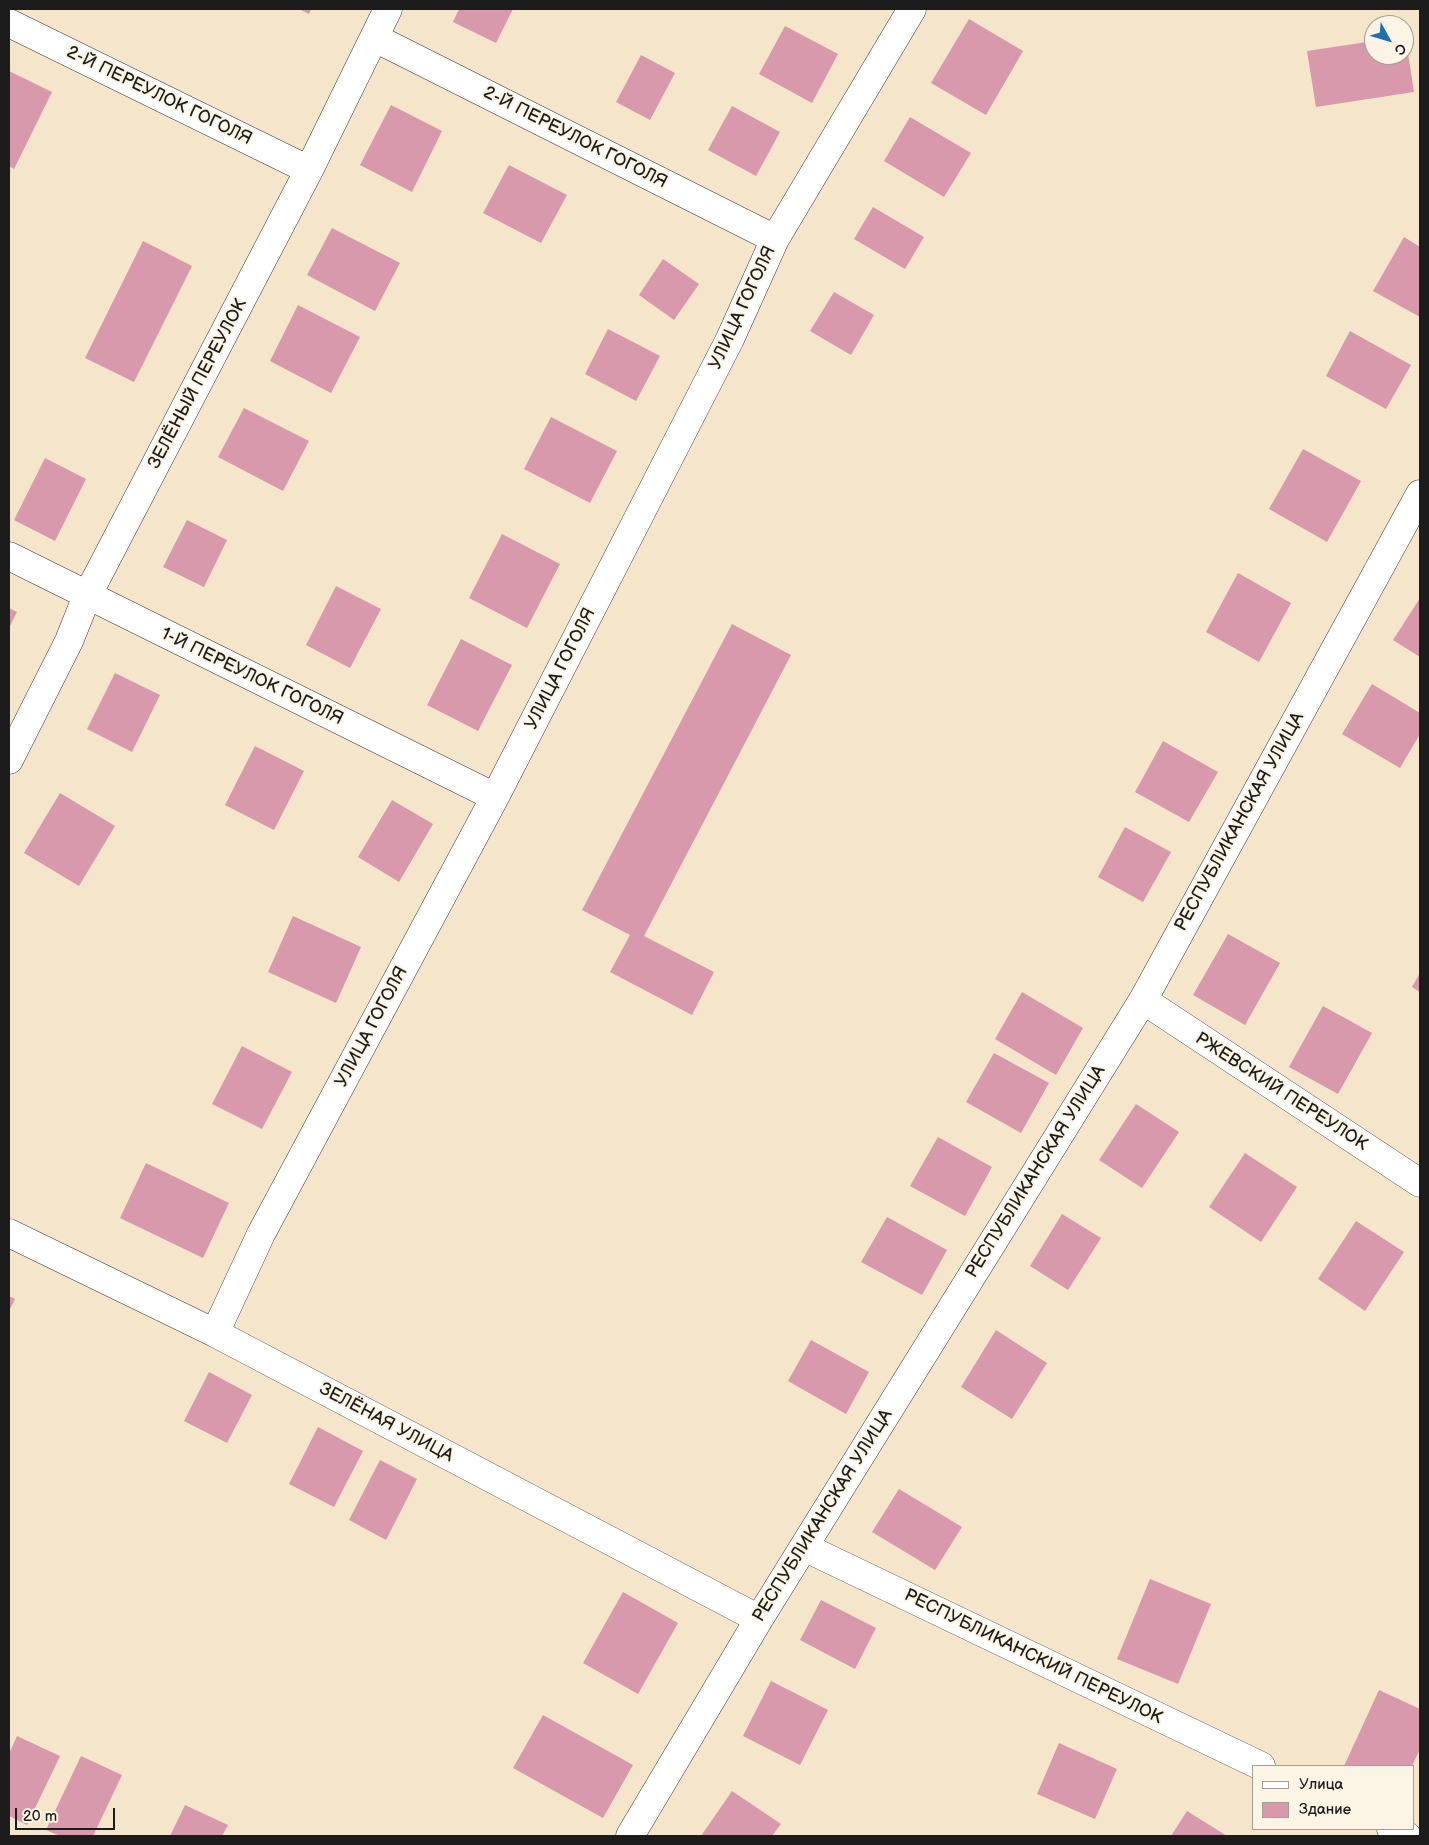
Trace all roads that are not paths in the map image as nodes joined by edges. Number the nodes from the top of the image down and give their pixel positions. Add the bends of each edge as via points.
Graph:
1 (388, 9) edge
2 (912, 9) edge
3 (9, 23) edge
4 (375, 38) junction
5 (310, 170) junction
6 (775, 239) junction
7 (1420, 494) edge
8 (9, 556) edge
9 (87, 596) junction
10 (9, 760) edge
11 (495, 797) junction
12 (1142, 1000) junction
13 (1420, 1183) edge
14 (9, 1233) edge
15 (215, 1333) junction
16 (804, 1547) junction
17 (759, 1619) junction
18 (1259, 1765) edge
19 (1393, 1830) edge
20 (630, 1836) edge
21 (1407, 1836) edge

1 - 4 street, ЗЕЛЁНЫЙ ПЕРЕУЛОК
2 - 6 street, УЛИЦА ГОГОЛЯ
3 - 5 street, 2-Й ПЕРЕУЛОК ГОГОЛЯ
4 - 5 street, ЗЕЛЁНЫЙ ПЕРЕУЛОК
4 - 6 street, 2-Й ПЕРЕУЛОК ГОГОЛЯ
5 - 9 street, ЗЕЛЁНЫЙ ПЕРЕУЛОК
6 - 11 street, УЛИЦА ГОГОЛЯ via 730,339
7 - 12 street, РЕСПУБЛИКАНСКАЯ УЛИЦА
8 - 9 street, 1-Й ПЕРЕУЛОК ГОГОЛЯ
9 - 10 street, ЗЕЛЁНЫЙ ПЕРЕУЛОК via 69,641
9 - 11 street, 1-Й ПЕРЕУЛОК ГОГОЛЯ
11 - 15 street, УЛИЦА ГОГОЛЯ via 261,1234
12 - 13 street, РЖЕВСКИЙ ПЕРЕУЛОК
12 - 16 street, РЕСПУБЛИКАНСКАЯ УЛИЦА
14 - 15 street, ЗЕЛЁНАЯ УЛИЦА
15 - 17 street, ЗЕЛЁНАЯ УЛИЦА
16 - 17 street, РЕСПУБЛИКАНСКАЯ УЛИЦА
16 - 18 street, РЕСПУБЛИКАНСКИЙ ПЕРЕУЛОК
17 - 20 street, РЕСПУБЛИКАНСКАЯ УЛИЦА
19 - 21 street

